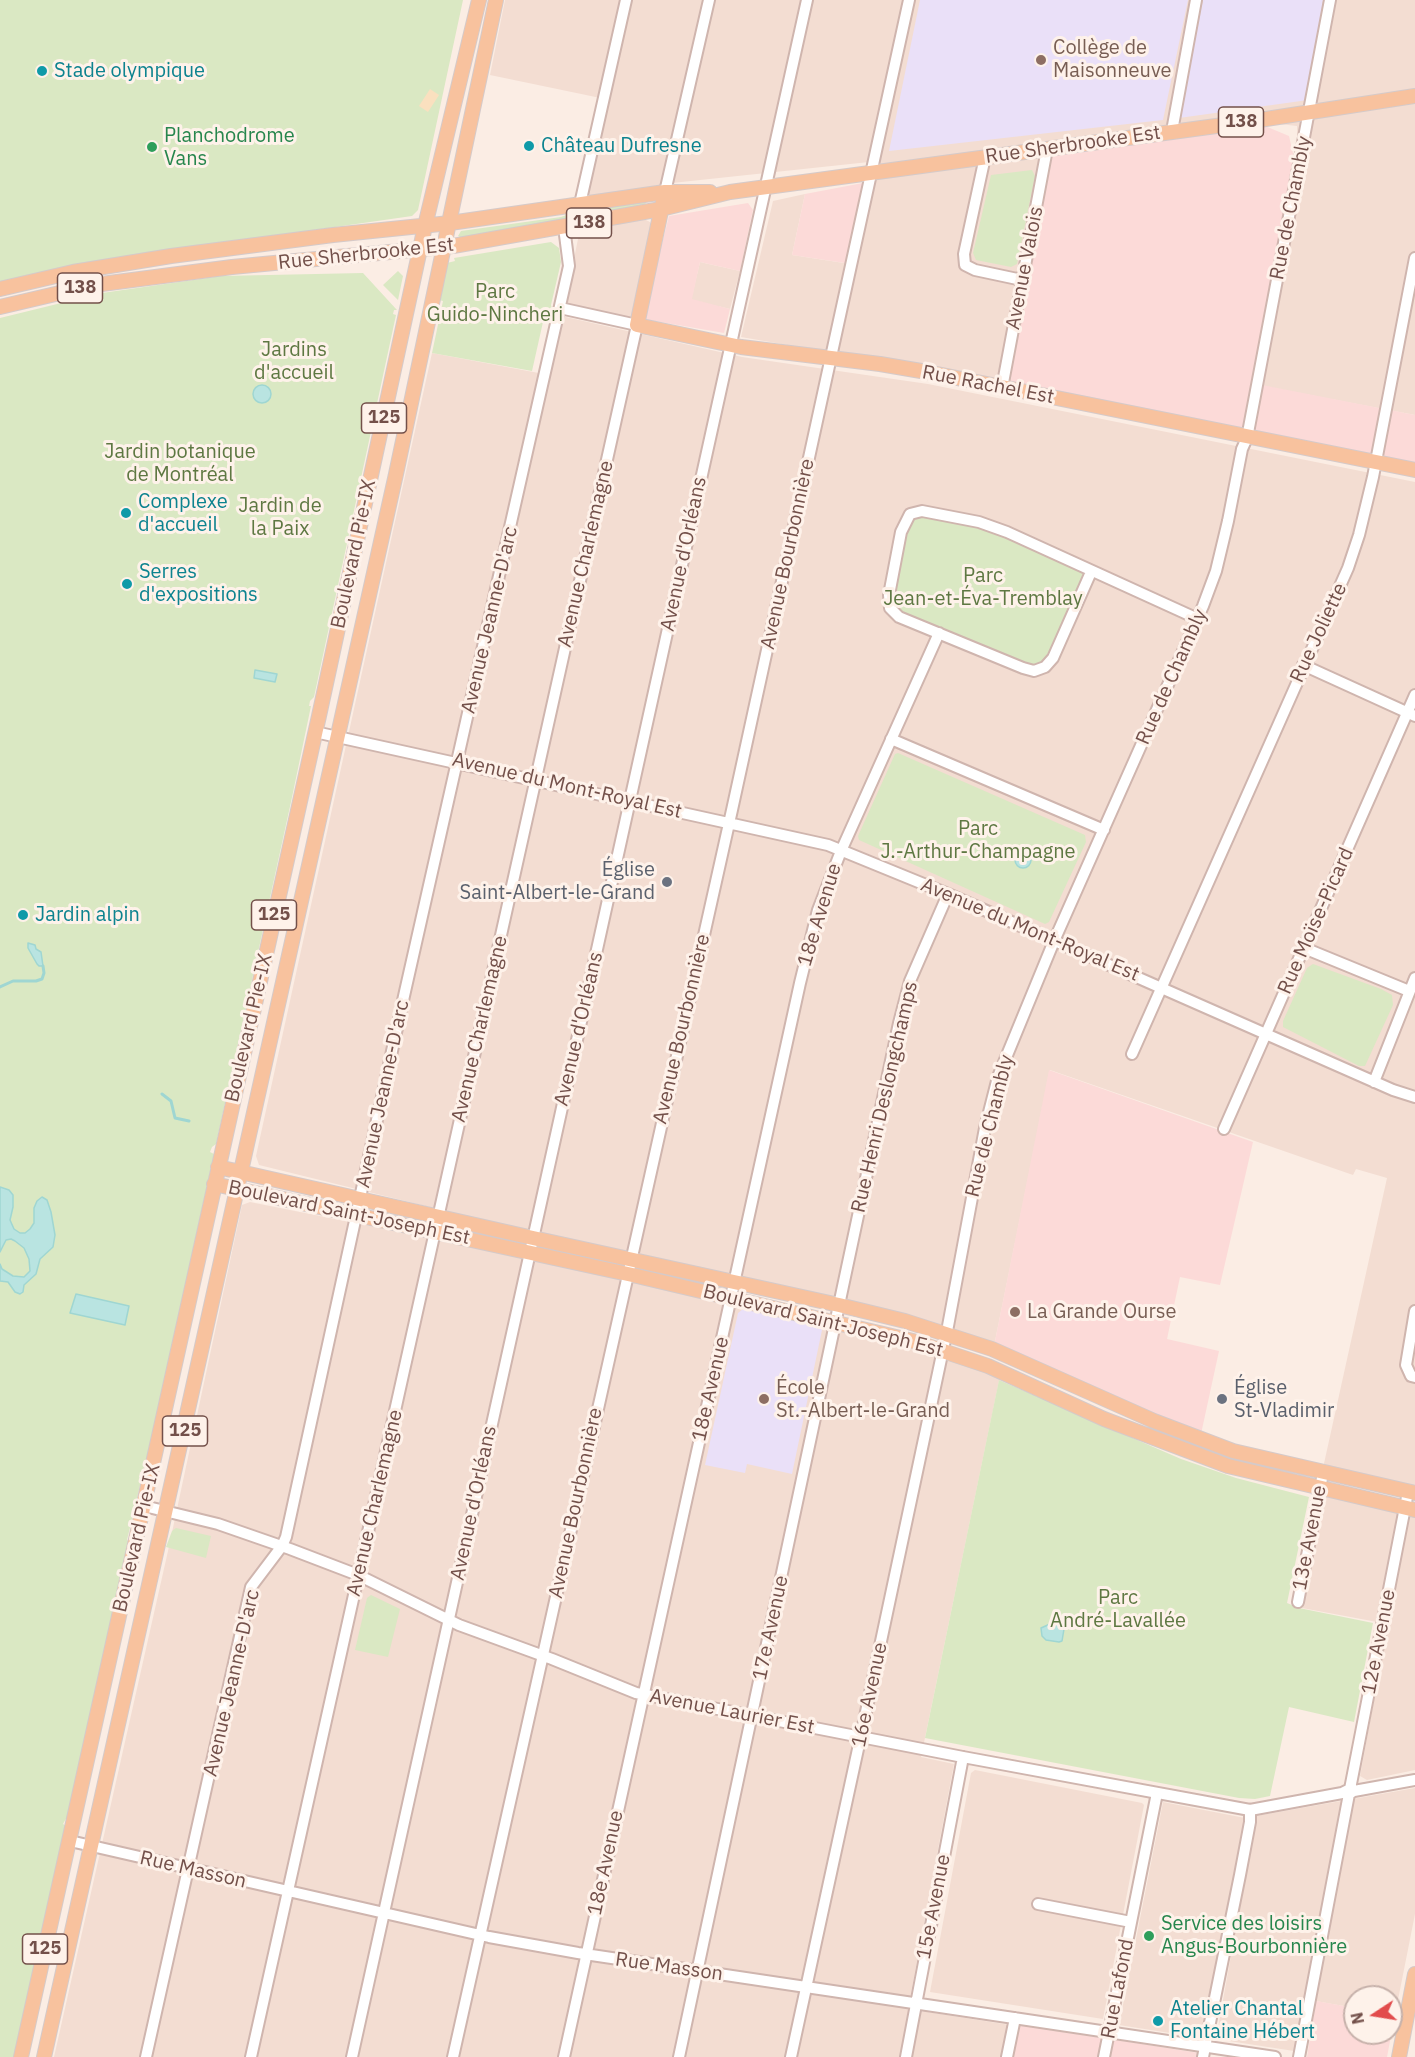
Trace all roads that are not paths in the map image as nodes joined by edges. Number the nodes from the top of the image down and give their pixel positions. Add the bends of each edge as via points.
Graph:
1 (479, 0) edge
2 (496, 0) edge
3 (626, 0) edge
4 (709, 0) edge
5 (807, 0) edge
6 (909, 0) edge
7 (1196, 0) edge
8 (1330, 0) edge
9 (1415, 96) edge
10 (1309, 112) junction
11 (1172, 131) junction
12 (1047, 149) junction
13 (985, 157) junction
14 (870, 174) junction
15 (767, 187) junction
16 (665, 192) junction
17 (730, 192) junction
18 (580, 204) junction
19 (661, 209) junction
20 (450, 223) junction
21 (424, 226) junction
22 (564, 227) junction
23 (446, 247) junction
24 (419, 250) junction
25 (1415, 258) edge
26 (1022, 280) junction
27 (0, 289) edge
28 (0, 307) edge
29 (560, 308) junction
30 (637, 325) junction
31 (730, 345) junction
32 (831, 359) junction
33 (1002, 388) junction
34 (1247, 438) junction
35 (1375, 462) junction
36 (1415, 470) edge
37 (1091, 572) junction
38 (1198, 618) junction
39 (939, 633) junction
40 (1304, 665) junction
41 (1415, 695) edge
42 (1411, 714) edge
43 (315, 732) junction
44 (338, 737) junction
45 (891, 739) junction
46 (458, 762) junction
47 (535, 780) junction
48 (630, 801) junction
49 (728, 823) junction
50 (1104, 830) junction
51 (841, 851) junction
52 (948, 894) junction
53 (1054, 941) junction
54 (1304, 948) junction
55 (1415, 978) edge
56 (1162, 988) junction
57 (1409, 991) junction
58 (1266, 1034) junction
59 (1132, 1054) dead end
60 (1374, 1082) junction
61 (1415, 1097) edge
62 (1224, 1129) dead end
63 (218, 1167) junction
64 (242, 1172) junction
65 (214, 1184) junction
66 (238, 1189) junction
67 (360, 1199) junction
68 (356, 1215) junction
69 (438, 1217) junction
70 (435, 1232) junction
71 (533, 1239) junction
72 (530, 1253) junction
73 (630, 1259) junction
74 (627, 1274) junction
75 (734, 1282) junction
76 (731, 1298) junction
77 (839, 1305) junction
78 (1415, 1311) edge
79 (836, 1322) junction
80 (946, 1333) junction
81 (943, 1350) junction
82 (1415, 1377) edge
83 (1323, 1473) junction
84 (1320, 1489) junction
85 (1412, 1492) edge
86 (144, 1506) junction
87 (1410, 1509) edge
88 (167, 1512) junction
89 (282, 1546) junction
90 (358, 1575) junction
91 (1298, 1602) dead end
92 (449, 1620) junction
93 (543, 1656) junction
94 (643, 1695) junction
95 (752, 1716) junction
96 (861, 1737) junction
97 (963, 1757) junction
98 (1415, 1780) edge
99 (1349, 1792) junction
100 (1157, 1793) junction
101 (1250, 1810) junction
102 (70, 1841) junction
103 (92, 1846) junction
104 (189, 1869) junction
105 (288, 1891) junction
106 (1038, 1904) dead end
107 (385, 1914) junction
108 (1131, 1922) junction
109 (480, 1935) junction
110 (586, 1955) junction
111 (696, 1972) junction
112 (1415, 1974) edge
113 (806, 1986) junction
114 (916, 2002) junction
115 (1015, 2018) junction
116 (1110, 2032) junction
117 (1204, 2052) edge
118 (21, 2057) edge
119 (44, 2057) edge
120 (146, 2057) edge
121 (251, 2057) edge
122 (352, 2057) edge
123 (453, 2057) edge
124 (564, 2057) edge
125 (679, 2057) edge
126 (791, 2057) edge
127 (906, 2057) edge
128 (1007, 2057) edge
129 (1104, 2057) edge
130 (1275, 2057) edge
131 (1299, 2057) edge
132 (1399, 2057) edge

1 - 21 main road, Boulevard Pie-IX
2 - 20 main road, Boulevard Pie-IX
3 - 18 street
4 - 16 street, Avenue Charlemagne
5 - 15 street, Avenue d'Orléans
6 - 14 street, Avenue Bourbonnière
7 - 11 street
8 - 10 street, Rue de Chambly
9 - 10 main road, Rue Sherbrooke Est / 138
10 - 11 main road, Rue Sherbrooke Est / 138
10 - 34 street, Rue de Chambly
11 - 12 main road, Rue Sherbrooke Est / 138
12 - 13 main road, Rue Sherbrooke Est / 138
12 - 26 street, Avenue Valois
13 - 14 main road, Rue Sherbrooke Est / 138
13 - 26 street via 965,265
14 - 15 main road, Rue Sherbrooke Est / 138
14 - 32 street, Avenue Bourbonnière
15 - 17 main road, Rue Sherbrooke Est / 138
15 - 31 street, Avenue d'Orléans
16 - 17 main road, Rue Sherbrooke Est / 138
16 - 18 main road, Rue Sherbrooke Est / 138
16 - 19 main road, Avenue Charlemagne
17 - 19 main road, Rue Sherbrooke Est / 138
18 - 20 main road, Rue Sherbrooke Est / 138
19 - 22 main road, Rue Sherbrooke Est / 138
19 - 30 main road, Avenue Charlemagne
20 - 21 main road, Rue Sherbrooke Est / 138
20 - 23 main road, Boulevard Pie-IX / 125
21 - 24 main road, Boulevard Pie-IX / 125
21 - 27 main road, Rue Sherbrooke Est / 138 via 171,256
22 - 23 main road, Rue Sherbrooke Est / 138
22 - 29 street, Avenue Jeanne-D'arc via 569,259
23 - 24 main road, Rue Sherbrooke Est / 138
23 - 44 main road, Boulevard Pie-IX / 125
24 - 28 main road, Rue Sherbrooke Est / 138 via 232,267 94,285
24 - 43 main road, Boulevard Pie-IX / 125
25 - 35 street, Rue Joliette
26 - 33 street, Avenue Valois
29 - 30 street, Rue Rachel Est
29 - 46 street, Avenue Jeanne-D'arc
30 - 31 main road, Rue Rachel Est
30 - 47 street, Avenue Charlemagne
31 - 32 main road, Rue Rachel Est
31 - 48 street, Avenue d'Orléans
32 - 33 main road, Rue Rachel Est via 879,364
32 - 49 street, Avenue Bourbonnière
33 - 34 main road, Rue Rachel Est
34 - 35 main road, Rue Rachel Est
34 - 38 street, Rue de Chambly via 1216,571
35 - 36 main road, Rue Rachel Est
35 - 40 street, Rue Joliette via 1348,568
37 - 38 street
37 - 39 street via 1053,658 1045,667 1034,671 1023,668
37 - 39 street via 979,522 921,511 910,514 901,532 890,608 899,617
38 - 50 street, Rue de Chambly
39 - 45 street, 18e Avenue
40 - 42 street
40 - 56 street, Rue Joliette
41 - 42 street, Rue Moïse-Picard
42 - 54 street, Rue Moïse-Picard
43 - 44 street, Avenue du Mont-Royal Est
43 - 63 main road, Boulevard Pie-IX / 125
44 - 46 street, Avenue du Mont-Royal Est
44 - 64 main road, Boulevard Pie-IX / 125
45 - 50 street
45 - 51 street, 18e Avenue
46 - 47 street, Avenue du Mont-Royal Est
46 - 67 street, Avenue Jeanne-D'arc
47 - 48 street, Avenue du Mont-Royal Est
47 - 69 street, Avenue Charlemagne
48 - 49 street, Avenue du Mont-Royal Est
48 - 71 street, Avenue d'Orléans
49 - 51 street, Avenue du Mont-Royal Est via 818,842
49 - 73 street, Avenue Bourbonnière
50 - 53 street, Rue de Chambly
51 - 52 street, Avenue du Mont-Royal Est
51 - 75 street, 18e Avenue via 818,910 802,973
52 - 53 street, Avenue du Mont-Royal Est
52 - 77 street, Rue Henri Deslongchamps via 910,981 898,1023
53 - 56 street, Avenue du Mont-Royal Est
53 - 80 street, Rue de Chambly via 998,1077
54 - 57 street
54 - 58 street, Rue Moïse-Picard
55 - 57 street
56 - 58 street, Avenue du Mont-Royal Est
56 - 59 street, Rue Joliette
57 - 60 street
58 - 60 street, Avenue du Mont-Royal Est
58 - 62 street, Rue Moïse-Picard
60 - 61 street, Avenue du Mont-Royal Est
63 - 64 main road, Boulevard Saint-Joseph Est
63 - 65 main road, Boulevard Pie-IX / 125
64 - 66 main road, Boulevard Pie-IX / 125
64 - 67 main road, Boulevard Saint-Joseph Est
65 - 66 main road, Boulevard Saint-Joseph Est
65 - 86 main road, Boulevard Pie-IX / 125
66 - 68 main road, Boulevard Saint-Joseph Est
66 - 88 main road, Boulevard Pie-IX / 125
67 - 68 street, Avenue Jeanne-D'arc
67 - 69 main road, Boulevard Saint-Joseph Est
68 - 70 main road, Boulevard Saint-Joseph Est
68 - 89 street, Avenue Jeanne-D'arc
69 - 70 street, Avenue Charlemagne
69 - 71 main road, Boulevard Saint-Joseph Est
70 - 72 main road, Boulevard Saint-Joseph Est
70 - 90 street, Avenue Charlemagne
71 - 72 street, Avenue d'Orléans
71 - 73 main road, Boulevard Saint-Joseph Est
72 - 74 main road, Boulevard Saint-Joseph Est
72 - 92 street, Avenue d'Orléans
73 - 74 street, Avenue Bourbonnière
73 - 75 main road, Boulevard Saint-Joseph Est
74 - 76 main road, Boulevard Saint-Joseph Est
74 - 93 street, Avenue Bourbonnière
75 - 76 street, 18e Avenue
75 - 77 main road, Boulevard Saint-Joseph Est
76 - 79 main road, Boulevard Saint-Joseph Est
76 - 94 street, 18e Avenue
77 - 79 street, 17e Avenue
77 - 80 main road, Boulevard Saint-Joseph Est
78 - 82 street via 1406,1358 1408,1371
79 - 81 main road, Boulevard Saint-Joseph Est
79 - 95 street, 17e Avenue
80 - 81 street, 16e Avenue
80 - 83 main road, Boulevard Saint-Joseph Est via 1233,1451
81 - 84 main road, Boulevard Saint-Joseph Est via 1153,1439 1228,1466
81 - 96 street, 16e Avenue
83 - 84 street, 13e Avenue
83 - 85 main road, Boulevard Saint-Joseph Est
84 - 87 main road, Boulevard Saint-Joseph Est
84 - 91 street, 13e Avenue
85 - 87 street, 12e Avenue
86 - 88 street, Avenue Laurier Est
86 - 102 main road, Boulevard Pie-IX / 125
87 - 99 street, 12e Avenue
88 - 89 street, Avenue Laurier Est
88 - 103 main road, Boulevard Pie-IX / 125
89 - 90 street, Avenue Laurier Est
89 - 104 street, Avenue Jeanne-D'arc via 251,1587
90 - 92 street, Avenue Laurier Est
90 - 105 street, Avenue Charlemagne
92 - 93 street, Avenue Laurier Est
92 - 107 street, Avenue d'Orléans
93 - 94 street, Avenue Laurier Est
93 - 109 street, Avenue Bourbonnière
94 - 95 street, Avenue Laurier Est
94 - 110 street, 18e Avenue
95 - 96 street, Avenue Laurier Est
95 - 111 street, 17e Avenue
96 - 97 street, Avenue Laurier Est
96 - 113 street, 16e Avenue
97 - 100 street, Avenue Laurier Est
97 - 114 street, 15e Avenue
98 - 99 street, Avenue Laurier Est
99 - 101 street, Avenue Laurier Est
99 - 131 street, 12e Avenue
100 - 101 street, Avenue Laurier Est
100 - 108 street, Rue Lafond
101 - 117 street
102 - 103 street, Rue Masson
102 - 118 main road, Boulevard Pie-IX / 125
103 - 104 street, Rue Masson
103 - 119 main road, Boulevard Pie-IX / 125
104 - 105 street, Rue Masson
104 - 120 street, Avenue Jeanne-D'arc
105 - 107 street, Rue Masson
105 - 121 street, Avenue Charlemagne
106 - 108 street, Rue Lafond
107 - 109 street, Rue Masson
107 - 122 street, Avenue d'Orléans
108 - 116 street, Rue Lafond
109 - 110 street, Rue Masson
109 - 123 street, Avenue Bourbonnière
110 - 111 street, Rue Masson
110 - 124 street, 18e Avenue
111 - 113 street, Rue Masson
111 - 125 street, 17e Avenue
112 - 132 main road
113 - 114 street, Rue Masson
113 - 126 street, 16e Avenue
114 - 115 street, Rue Masson
114 - 127 street, 15e Avenue
115 - 116 street, Rue Masson
115 - 128 street
116 - 117 street, Rue Masson
116 - 129 street, Rue Lafond
117 - 130 street, Rue Masson

